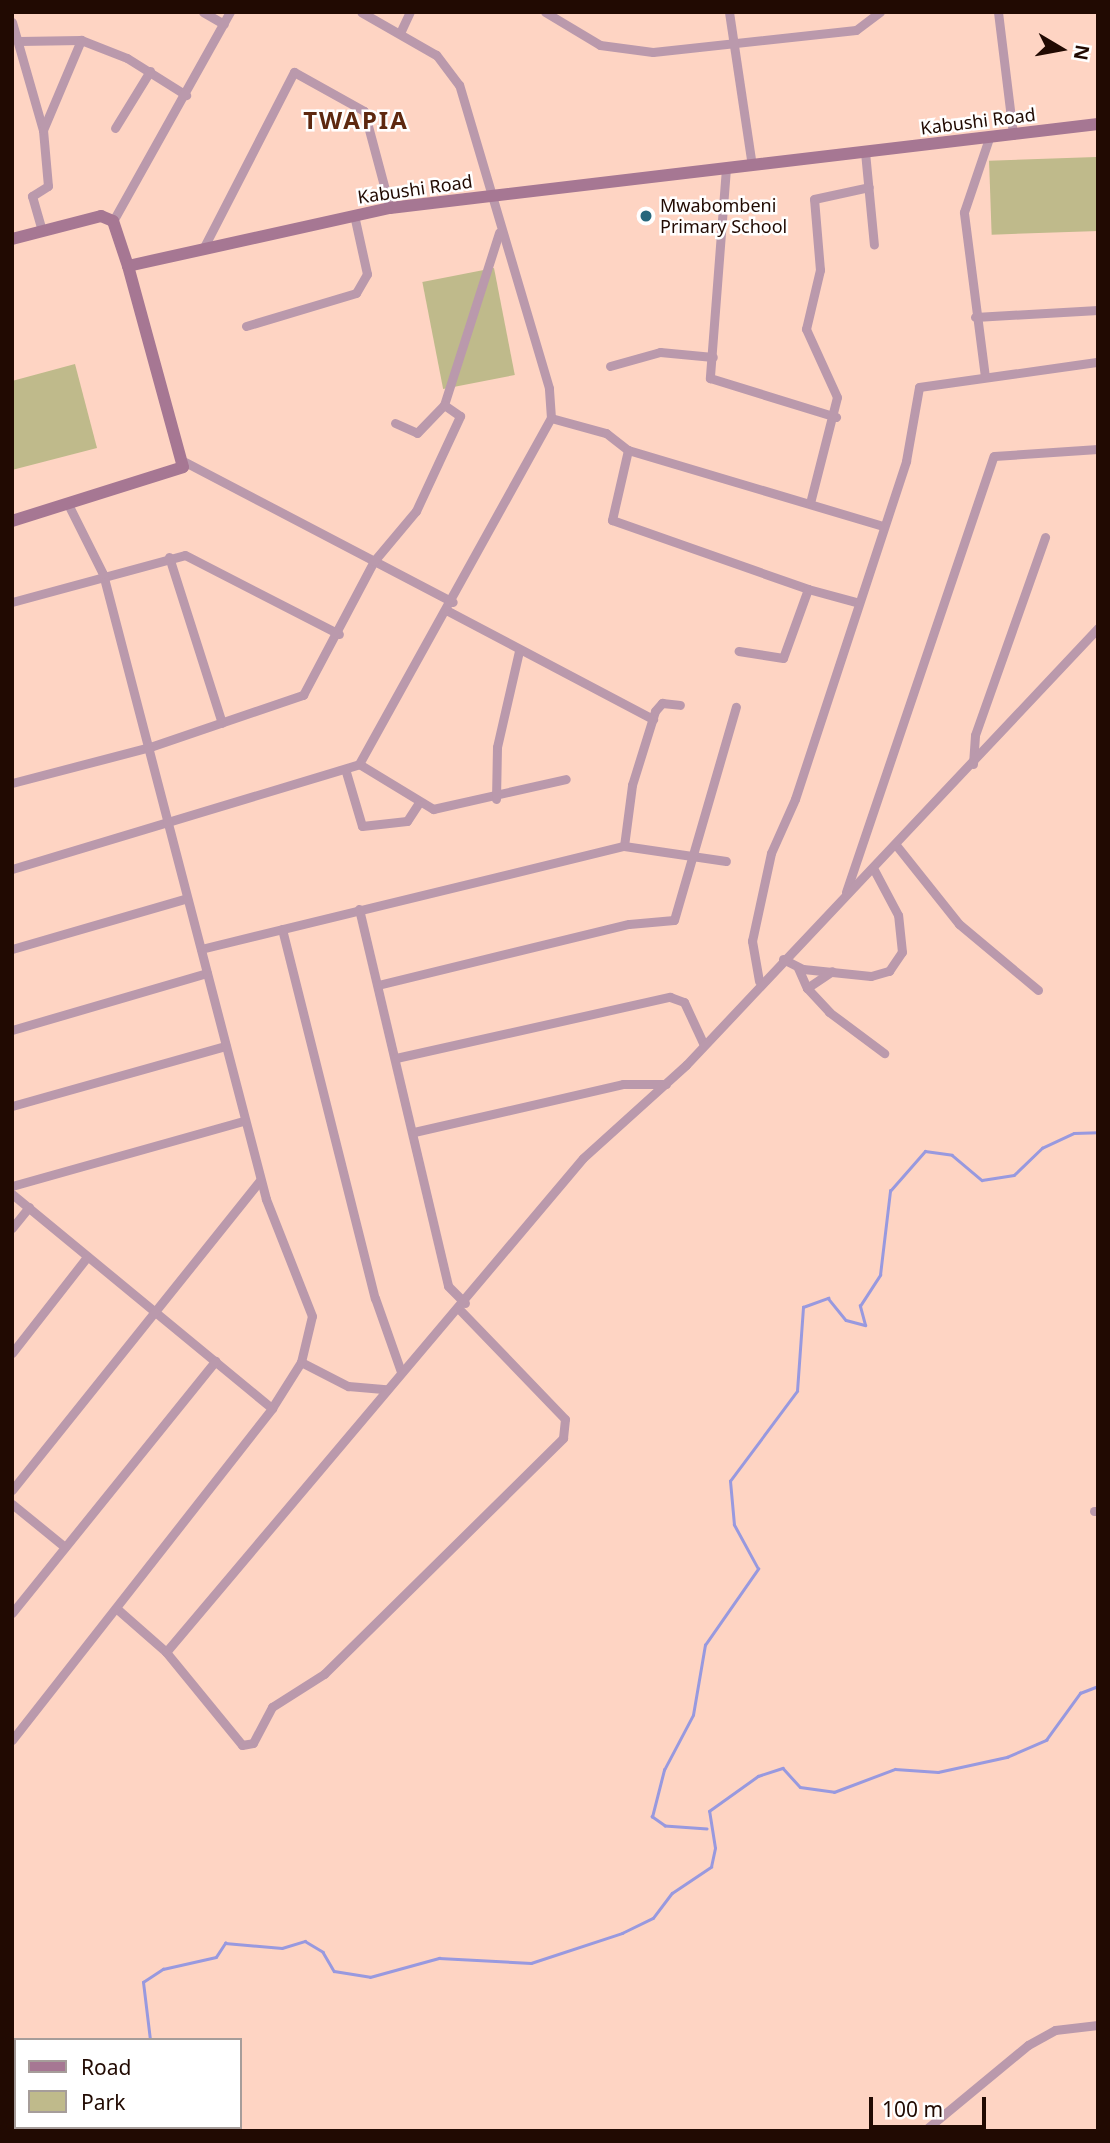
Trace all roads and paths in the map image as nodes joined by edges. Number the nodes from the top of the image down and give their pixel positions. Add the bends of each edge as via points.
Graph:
1 (203, 12) edge
2 (230, 12) edge
3 (361, 12) edge
4 (410, 12) edge
5 (545, 12) edge
6 (729, 12) edge
7 (880, 12) edge
8 (998, 12) edge
9 (12, 22) edge
10 (224, 24) junction
11 (400, 33) junction
12 (19, 40) junction
13 (81, 40) junction
14 (733, 43) junction
15 (150, 71) junction
16 (186, 95) junction
17 (1098, 124) edge
18 (115, 128) dead end
19 (43, 130) junction
20 (1013, 135) junction
21 (989, 138) junction
22 (865, 152) junction
23 (752, 165) junction
24 (726, 168) junction
25 (869, 187) junction
26 (490, 197) junction
27 (390, 208) junction
28 (354, 215) junction
29 (113, 221) junction
30 (42, 231) junction
31 (499, 231) junction
32 (12, 239) edge
33 (874, 245) dead end
34 (204, 247) junction
35 (128, 266) junction
36 (1098, 310) edge
37 (975, 317) junction
38 (246, 326) dead end
39 (713, 357) junction
40 (1098, 362) edge
41 (610, 366) dead end
42 (985, 377) junction
43 (443, 405) junction
44 (836, 416) junction
45 (551, 418) junction
46 (395, 424) dead end
47 (1098, 449) edge
48 (628, 450) junction
49 (185, 462) junction
50 (810, 503) junction
51 (68, 504) junction
52 (12, 521) edge
53 (883, 526) junction
54 (1045, 537) dead end
55 (169, 557) junction
56 (374, 561) junction
57 (103, 574) junction
58 (808, 589) junction
59 (856, 601) junction
60 (12, 602) edge
61 (450, 606) junction
62 (1098, 628) edge
63 (339, 634) junction
64 (519, 651) junction
65 (739, 651) dead end
66 (680, 705) dead end
67 (736, 707) dead end
68 (653, 719) junction
69 (222, 723) junction
70 (150, 747) junction
71 (359, 764) junction
72 (973, 764) junction
73 (346, 772) junction
74 (566, 779) dead end
75 (12, 783) edge
76 (496, 799) junction
77 (418, 804) junction
78 (171, 822) junction
79 (896, 845) junction
80 (624, 846) junction
81 (691, 854) junction
82 (726, 861) dead end
83 (873, 868) junction
84 (12, 869) edge
85 (846, 895) junction
86 (184, 899) junction
87 (359, 909) junction
88 (282, 929) junction
89 (12, 949) edge
90 (201, 949) junction
91 (783, 959) junction
92 (798, 968) junction
93 (832, 971) junction
94 (207, 973) junction
95 (759, 981) junction
96 (377, 985) junction
97 (807, 988) junction
98 (1038, 990) dead end
99 (12, 1030) edge
100 (704, 1045) junction
101 (226, 1046) junction
102 (884, 1053) dead end
103 (396, 1058) junction
104 (666, 1084) junction
105 (12, 1107) edge
106 (244, 1121) junction
107 (414, 1132) junction
108 (260, 1180) junction
109 (12, 1186) edge
110 (12, 1194) edge
111 (29, 1207) junction
112 (12, 1228) edge
113 (87, 1257) junction
114 (462, 1306) junction
115 (155, 1314) junction
116 (12, 1353) edge
117 (215, 1361) junction
118 (301, 1362) junction
119 (401, 1372) junction
120 (386, 1389) junction
121 (272, 1408) junction
122 (12, 1490) edge
123 (12, 1504) edge
124 (65, 1547) junction
125 (116, 1608) junction
126 (12, 1614) edge
127 (166, 1652) junction
128 (12, 1740) edge
129 (1098, 2025) edge
130 (924, 2131) edge

1 - 10 street
2 - 10 street
3 - 11 street
4 - 11 street
5 - 14 street via 625,52
6 - 14 street
7 - 14 street via 856,30
8 - 20 street
9 - 12 street
10 - 16 street
11 - 26 street via 449,67
12 - 13 street
12 - 19 street
13 - 15 street
13 - 19 street
14 - 23 street
15 - 16 street
15 - 18 street
16 - 29 street
17 - 20 main road, Kabushi Road
19 - 30 street via 48,186 32,195
20 - 21 main road, Kabushi Road
21 - 22 main road, Kabushi Road
21 - 37 street via 964,212
22 - 23 main road, Kabushi Road
22 - 25 street
23 - 24 main road, Kabushi Road
24 - 26 main road, Kabushi Road
24 - 39 street
25 - 33 street
25 - 44 street via 814,198 820,270 806,329 831,373
26 - 27 main road, Kabushi Road
26 - 31 street
27 - 28 main road, Kabushi Road
27 - 34 street via 364,111 294,72
28 - 34 main road, Kabushi Road
28 - 38 street via 367,274 356,293
29 - 30 main road via 101,216
29 - 35 main road
30 - 32 main road
31 - 43 street
31 - 45 street via 549,388
34 - 35 main road, Kabushi Road
35 - 49 main road
36 - 37 street
37 - 42 street
39 - 41 street via 660,352
39 - 44 street via 712,382
40 - 42 street
42 - 53 street via 919,387 912,444
43 - 46 street via 419,432
43 - 56 street via 459,419 413,516
44 - 50 street
45 - 48 street via 606,433
45 - 61 street
47 - 85 street via 994,456
48 - 50 street
48 - 58 street via 612,520
49 - 51 main road via 172,474
49 - 56 street
50 - 53 street
51 - 52 main road
51 - 57 street
53 - 59 street
54 - 72 street via 975,735
55 - 57 street
55 - 63 street via 185,555 219,569
55 - 69 street
56 - 61 street
56 - 63 street
57 - 60 street
57 - 70 street
58 - 59 street
58 - 65 street via 783,658
59 - 95 street via 796,799 771,853 752,941
61 - 64 street
61 - 71 street
62 - 72 street
63 - 69 street via 303,695
64 - 68 street via 567,668
64 - 76 street via 497,747
66 - 68 street via 660,704
67 - 81 street
68 - 80 street via 632,785
69 - 70 street
70 - 75 street
70 - 78 street
71 - 73 street
71 - 77 street
72 - 79 street
73 - 77 street via 362,826 407,821
73 - 78 street
74 - 76 street
76 - 77 street via 433,809
78 - 84 street
78 - 86 street
79 - 83 street
79 - 98 street via 959,924
80 - 81 street
80 - 87 street
81 - 82 street
81 - 96 street via 674,920 629,924
83 - 85 street
83 - 93 street via 898,915 899,960 872,976
85 - 91 street
86 - 89 street
86 - 90 street
87 - 88 street
87 - 96 street
88 - 90 street
88 - 119 street via 375,1298
90 - 94 street
91 - 92 street
91 - 95 street
92 - 93 street
92 - 97 street
93 - 97 street
94 - 99 street
94 - 101 street
95 - 100 street
96 - 103 street
97 - 102 street via 829,1012
100 - 103 street via 684,1002 670,997
100 - 104 street
101 - 105 street
101 - 106 street
103 - 107 street
104 - 107 street via 623,1084
104 - 114 street via 583,1158
106 - 108 street
106 - 109 street
107 - 114 street via 448,1286
108 - 115 street
108 - 118 street via 311,1304
110 - 111 street
111 - 112 street
111 - 113 street
113 - 115 street
113 - 116 street
114 - 119 street
114 - 127 street via 565,1419 557,1446 324,1674 272,1707 248,1746
115 - 117 street
115 - 122 street
117 - 121 street
117 - 124 street
118 - 120 street via 348,1386
118 - 121 street
119 - 120 street
120 - 127 street via 230,1583
121 - 125 street
123 - 124 street
124 - 126 street
125 - 127 street
125 - 128 street
129 - 130 street via 1055,2030 1028,2045

